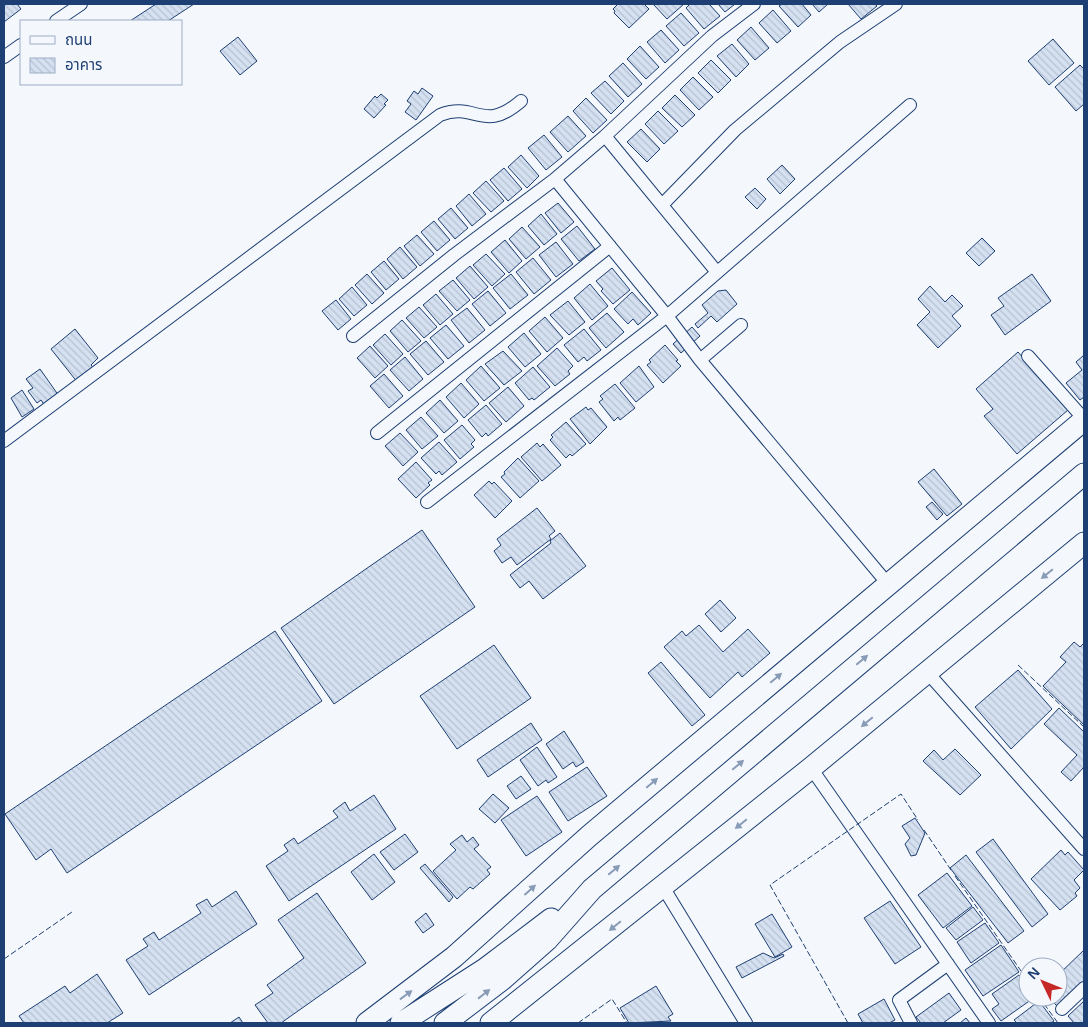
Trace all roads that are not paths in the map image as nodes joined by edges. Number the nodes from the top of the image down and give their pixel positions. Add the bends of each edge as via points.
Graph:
1 (82, 4) edge
2 (754, 4) edge
3 (896, 4) edge
4 (58, 20) edge
5 (20, 46) edge
6 (4, 57) edge
7 (521, 100) dead end
8 (910, 105) dead end
9 (605, 136) junction
10 (555, 179) junction
11 (662, 205) junction
12 (610, 246) junction
13 (716, 271) junction
14 (667, 316) junction
15 (741, 325) dead end
16 (353, 336) dead end
17 (1028, 356) dead end
18 (700, 360) junction
19 (1084, 419) edge
20 (377, 433) dead end
21 (4, 442) edge
22 (1084, 474) edge
23 (427, 502) dead end
24 (1084, 543) edge
25 (888, 584) junction
26 (926, 672) junction
27 (811, 768) junction
28 (1084, 849) edge
29 (663, 887) junction
30 (592, 889) junction
31 (948, 964) junction
32 (539, 987) junction
33 (1084, 988) edge
34 (1062, 1009) dead end
35 (367, 1023) edge
36 (401, 1023) edge
37 (445, 1023) edge
38 (491, 1023) edge
39 (502, 1023) edge
40 (746, 1023) edge
41 (911, 1023) edge
42 (989, 1023) edge

1 - 4 street
2 - 9 street via 712,36
3 - 11 street via 840,42 735,130
5 - 6 street
7 - 21 street via 501,115 486,117 460,112 440,115
8 - 13 street
9 - 10 street
9 - 11 street
10 - 12 street
10 - 16 street
11 - 13 street
12 - 14 street
12 - 20 street
13 - 14 street
14 - 18 street
14 - 23 street
15 - 18 street
17 - 19 street
18 - 25 street
19 - 25 highway
30 -> 22 highway
24 -> 26 highway
35 -> 25 highway via 454,957 589,836
26 -> 27 highway
26 - 28 street
27 -> 29 highway
27 - 31 street
29 -> 32 highway
29 - 40 street
30 - 36 highway via 485,969
37 -> 30 highway via 547,940
31 - 41 street via 899,1000
31 - 42 street
32 - 38 highway
32 - 39 highway
33 - 34 street

